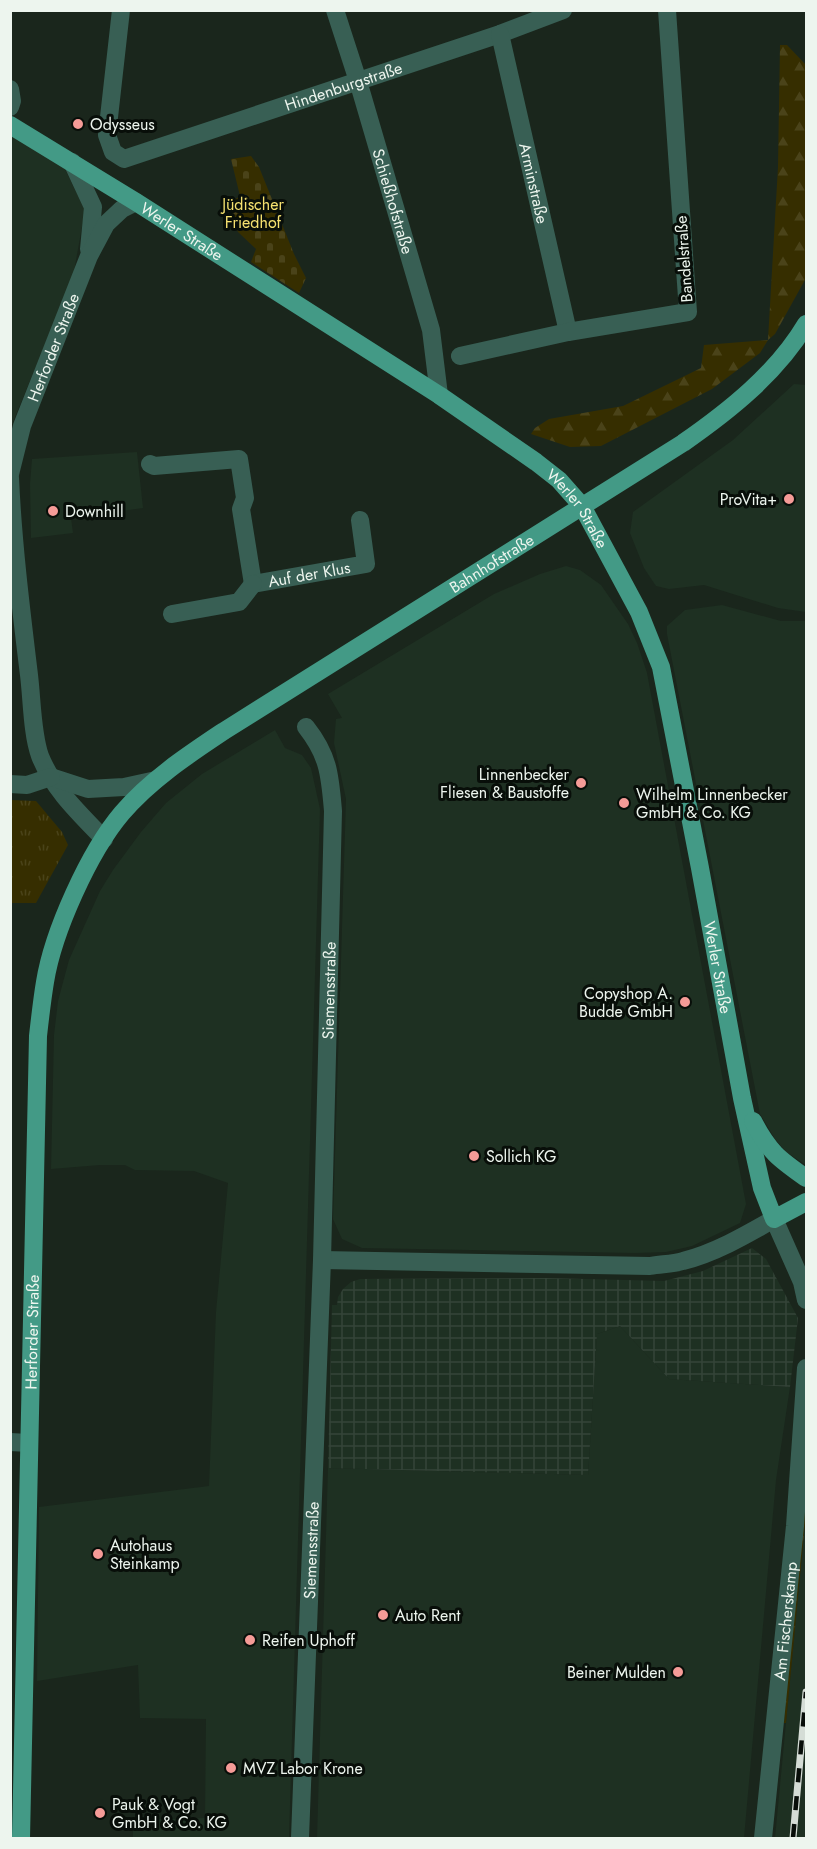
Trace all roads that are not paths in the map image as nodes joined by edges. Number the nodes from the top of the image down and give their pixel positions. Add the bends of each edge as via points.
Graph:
1 (121, 10) edge
2 (335, 10) edge
3 (563, 10) edge
4 (667, 10) edge
5 (500, 34) junction
6 (358, 81) junction
7 (10, 89) edge
8 (10, 107) edge
9 (10, 125) edge
10 (72, 162) junction
11 (136, 201) junction
12 (89, 256) junction
13 (807, 324) edge
14 (568, 332) junction
15 (460, 356) dead end
16 (439, 395) junction
17 (150, 464) dead end
18 (10, 474) edge
19 (10, 478) edge
20 (582, 506) junction
21 (360, 520) dead end
22 (253, 584) junction
23 (172, 614) dead end
24 (306, 727) dead end
25 (51, 777) junction
26 (156, 780) junction
27 (10, 784) edge
28 (104, 839) junction
29 (742, 1098) junction
30 (807, 1178) edge
31 (807, 1202) edge
32 (774, 1219) junction
33 (322, 1260) junction
34 (807, 1300) edge
35 (807, 1368) edge
36 (10, 1442) edge
37 (29, 1443) junction
38 (21, 1839) edge
39 (300, 1839) edge
40 (763, 1839) edge

1 - 6 street, Hindenburgstraße via 107,135 113,152 124,159
2 - 6 street, Schießhofstraße
3 - 5 street, Hindenburgstraße
4 - 14 street, Bandelstraße via 688,312
5 - 6 street, Hindenburgstraße
5 - 14 street, Arminstraße
6 - 16 street, Schießhofstraße via 431,330
7 - 8 street
9 - 10 main road, Werler Straße
10 - 11 main road, Werler Straße
10 - 12 street, Herforder Straße via 93,207
11 - 12 street, Herforder Straße via 106,224
11 - 16 main road, Werler Straße
12 - 18 street, Herforder Straße via 22,426
13 - 20 main road, Bahnhofstraße via 775,366 714,421
14 - 15 street, Bandelstraße
16 - 20 main road, Werler Straße via 536,462
17 - 22 street, Auf der Klus via 239,459 245,498 241,509
19 - 25 street via 34,724 40,755
20 - 26 main road, Bahnhofstraße via 224,730
20 - 29 main road, Werler Straße via 639,612 661,667
21 - 22 street, Auf der Klus via 366,564
22 - 23 street via 240,602
24 - 33 street, Siemensstraße via 319,744 330,775 333,811
25 - 26 street via 88,789
25 - 27 street via 27,785
25 - 28 street
26 - 28 main road, Herforder Straße via 122,813
28 - 37 main road, Herforder Straße via 61,924 45,980 38,1036
29 - 30 main road, Werler Straße via 763,1139 778,1158
29 - 32 main road, Werler Straße via 762,1188
31 - 32 main road
32 - 33 street via 711,1251 683,1261 650,1266
32 - 34 street
33 - 39 street, Siemensstraße
35 - 40 street, Am Fischerskamp
36 - 37 street
37 - 38 main road, Herforder Straße

